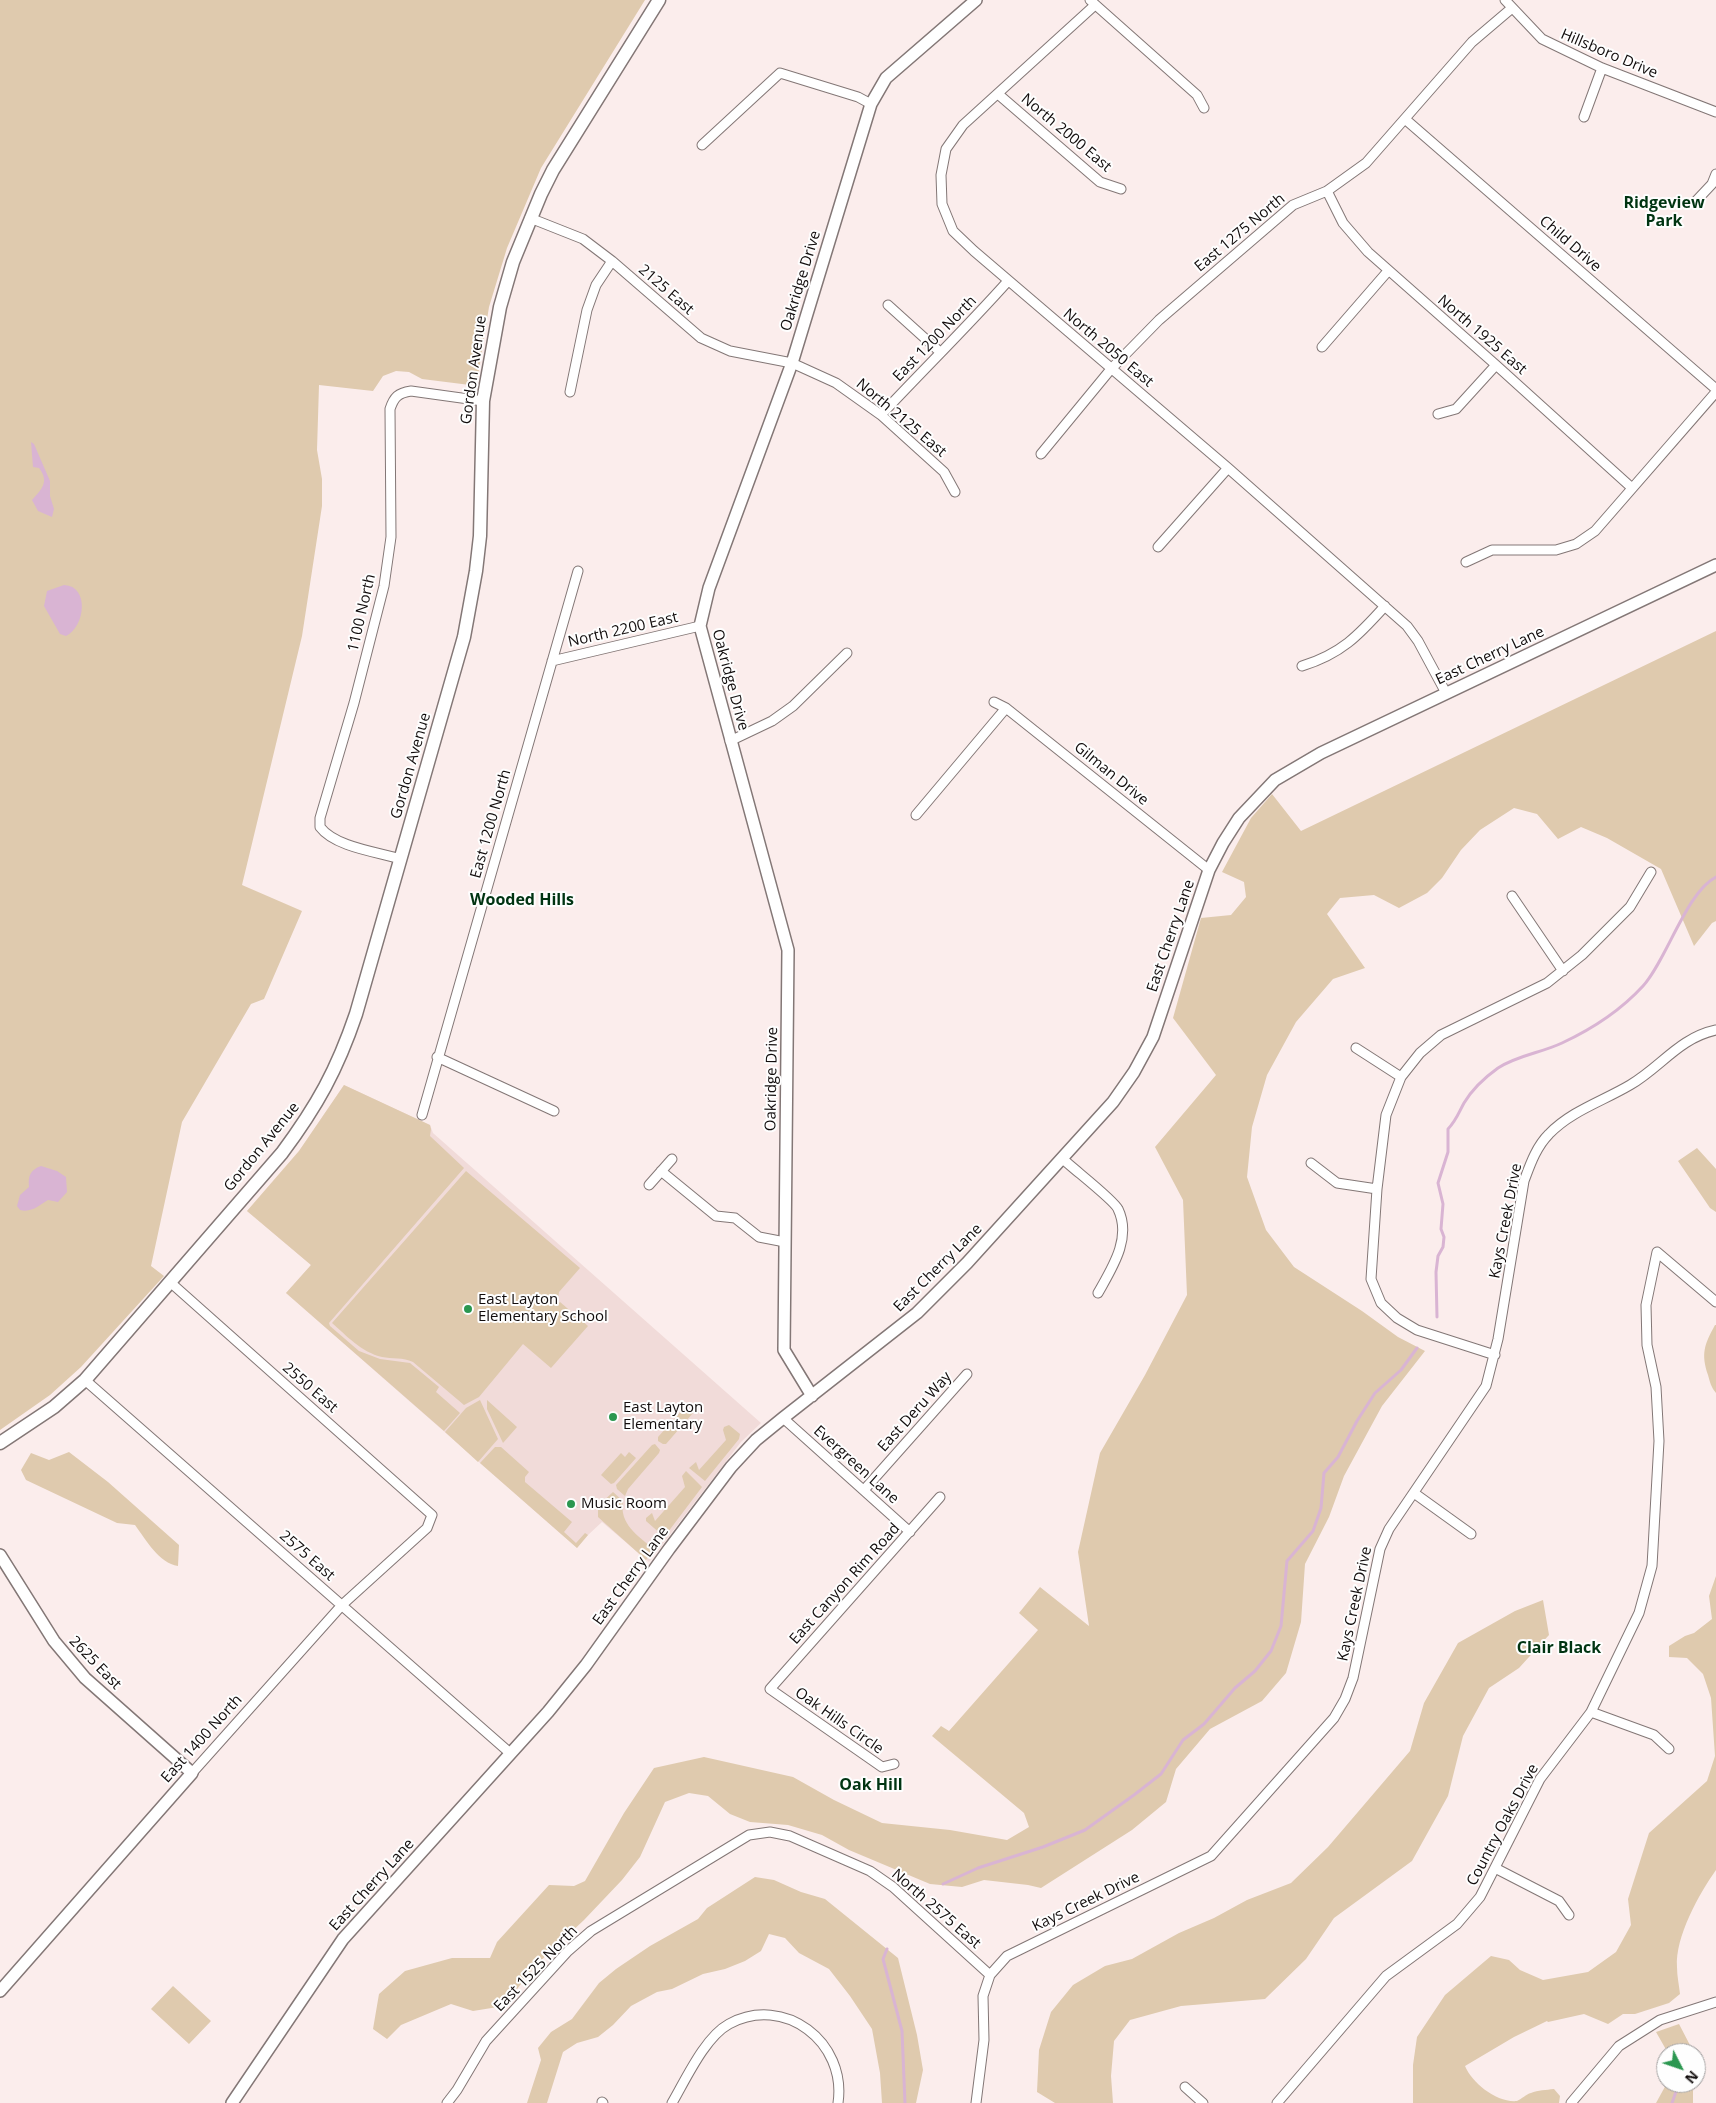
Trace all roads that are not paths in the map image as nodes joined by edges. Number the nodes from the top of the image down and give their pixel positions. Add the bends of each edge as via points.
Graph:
1 (659, 0) edge
2 (976, 0) edge
3 (1505, 0) edge
4 (1093, 2) edge
5 (1512, 8) junction
6 (1602, 68) junction
7 (998, 94) junction
8 (871, 104) junction
9 (1204, 108) dead end
10 (1716, 112) edge
11 (1405, 118) junction
12 (1584, 118) dead end
13 (702, 145) dead end
14 (1716, 174) edge
15 (1121, 189) dead end
16 (1327, 191) junction
17 (1696, 201) dead end
18 (530, 218) junction
19 (612, 261) junction
20 (1388, 271) junction
21 (1008, 281) junction
22 (888, 305) dead end
23 (1322, 347) dead end
24 (940, 352) junction
25 (792, 363) junction
26 (1496, 365) junction
27 (1111, 369) junction
28 (1716, 391) edge
29 (570, 392) dead end
30 (483, 401) junction
31 (1438, 414) dead end
32 (880, 415) junction
33 (1041, 454) dead end
34 (1228, 468) junction
35 (1632, 488) junction
36 (955, 492) dead end
37 (1158, 547) dead end
38 (1466, 562) dead end
39 (1716, 565) edge
40 (578, 571) dead end
41 (1385, 606) junction
42 (700, 626) junction
43 (846, 653) dead end
44 (552, 661) junction
45 (1302, 666) dead end
46 (1446, 693) junction
47 (994, 702) dead end
48 (1006, 708) junction
49 (730, 741) junction
50 (916, 815) dead end
51 (401, 859) junction
52 (1209, 870) junction
53 (1650, 872) dead end
54 (1512, 896) dead end
55 (1563, 971) junction
56 (1716, 1030) edge
57 (1356, 1048) dead end
58 (437, 1057) junction
59 (1401, 1078) junction
60 (554, 1111) dead end
61 (422, 1115) dead end
62 (672, 1159) dead end
63 (1063, 1159) junction
64 (1311, 1163) dead end
65 (661, 1171) junction
66 (649, 1186) dead end
67 (1377, 1189) junction
68 (785, 1242) junction
69 (170, 1282) junction
70 (1098, 1292) dead end
71 (1716, 1302) edge
72 (1495, 1355) junction
73 (967, 1374) dead end
74 (85, 1380) junction
75 (812, 1396) junction
76 (783, 1418) junction
77 (0, 1443) edge
78 (864, 1490) junction
79 (1414, 1493) junction
80 (940, 1497) dead end
81 (432, 1515) joint
82 (910, 1532) junction
83 (1471, 1534) dead end
84 (0, 1555) edge
85 (342, 1605) junction
86 (770, 1689) joint
87 (1591, 1712) junction
88 (1669, 1749) dead end
89 (510, 1753) junction
90 (894, 1764) dead end
91 (192, 1772) junction
92 (749, 1835) joint
93 (1495, 1868) junction
94 (1569, 1915) dead end
95 (990, 1975) junction
96 (0, 1991) edge
97 (1716, 2002) edge
98 (1185, 2087) dead end
99 (232, 2103) edge
100 (447, 2103) edge
101 (672, 2103) edge
102 (838, 2103) edge
103 (976, 2103) edge
104 (1203, 2103) edge
105 (1277, 2103) edge
106 (1571, 2103) edge

1 - 18 main road, Gordon Avenue via 553,170
2 - 8 street, Oakridge Drive via 886,78
3 - 5 street, Hillsboro Drive
4 - 7 street, North 2050 East
4 - 9 street via 1197,95
5 - 6 street, Hillsboro Drive via 1542,39
5 - 11 street, East 1275 North via 1472,42
6 - 10 street, Hillsboro Drive
6 - 12 street
7 - 15 street, North 2000 East via 1100,182
7 - 21 street, North 2050 East via 964,125 946,149 940,174 942,204 954,231
8 - 13 street via 780,73
8 - 25 street, Oakridge Drive
11 - 16 street, East 1275 North via 1366,163
11 - 28 street, Child Drive
14 - 17 street via 1712,184
16 - 20 street, North 1925 East via 1343,223
16 - 27 street, East 1275 North via 1293,205 1159,320
18 - 19 street, 2125 East via 583,239
18 - 30 main road, Gordon Avenue via 500,307
19 - 25 street, 2125 East via 701,338 730,351
19 - 29 street via 596,285 587,310
20 - 23 street
20 - 26 street, North 1925 East
21 - 24 street, East 1200 North
21 - 27 street, North 2050 East
22 - 24 street
24 - 32 street, East 1200 North
25 - 32 street, North 2125 East via 836,383
25 - 42 street, Oakridge Drive via 709,588
26 - 31 street via 1456,409
26 - 35 street, North 1925 East
27 - 33 street, East 1275 North
27 - 34 street, North 2050 East
28 - 35 street
30 - 51 main road, Gordon Avenue via 480,536 471,604 458,661
30 - 51 street, 1100 North via 411,391 400,393 393,399 390,409 391,537 384,586 320,827 336,841
32 - 36 street, North 2125 East via 944,472
34 - 37 street
34 - 41 street, North 2050 East
35 - 38 street via 1595,532 1576,544 1556,550 1492,550
39 - 46 street, East Cherry Lane
40 - 44 street, East 1200 North
41 - 45 street via 1362,632 1343,647 1324,659
41 - 46 street, North 2050 East via 1418,641
42 - 44 street, North 2200 East
42 - 49 street, Oakridge Drive
43 - 49 street via 793,706 772,721
44 - 58 street, East 1200 North
46 - 52 street, East Cherry Lane via 1321,753 1275,780 1239,818
47 - 48 street, Gilman Drive
48 - 50 street
48 - 52 street, Gilman Drive
49 - 68 street, Oakridge Drive via 788,950
51 - 69 main road, Gordon Avenue via 356,1014 327,1086 282,1154
52 - 63 street, East Cherry Lane via 1153,1037 1113,1102
53 - 55 street via 1630,907
54 - 55 street
55 - 59 street via 1548,983 1441,1035 1420,1052
56 - 72 street, Kays Creek Drive via 1699,1034 1676,1048 1656,1068 1631,1085 1563,1120 1547,1136 1532,1159 1524,1181
57 - 59 street
58 - 60 street
58 - 61 street, East 1200 North
59 - 67 street via 1386,1115
62 - 65 street
63 - 70 street via 1118,1208 1123,1230 1117,1260
63 - 75 street, East Cherry Lane via 917,1313
64 - 67 street via 1337,1183
65 - 66 street
65 - 68 street via 716,1216 735,1218 759,1237
67 - 72 street via 1371,1279 1381,1303 1417,1330
68 - 75 street, Oakridge Drive via 784,1350
69 - 74 main road, Gordon Avenue
69 - 81 street, 2550 East
71 - 87 street, Country Oaks Drive via 1657,1252 1646,1304 1647,1345 1656,1387 1659,1441 1652,1566 1639,1613
72 - 79 street, Kays Creek Drive via 1486,1386
73 - 78 street, East Deru Way
74 - 77 main road, Gordon Avenue via 54,1407
74 - 85 street, 2575 East
75 - 76 street, East Cherry Lane
76 - 78 street, Evergreen Lane
76 - 89 street, East Cherry Lane via 756,1440 731,1467 586,1665
78 - 82 street, Evergreen Lane
79 - 83 street
79 - 95 street, Kays Creek Drive via 1389,1529 1380,1549 1353,1678 1334,1718 1211,1856 1007,1956
80 - 82 street, East Canyon Rim Road
81 - 85 street, East 1400 North via 427,1528
82 - 86 street, East Canyon Rim Road
84 - 91 street, 2625 East via 54,1641 85,1678
85 - 89 street, 2575 East
85 - 91 street, East 1400 North
86 - 90 street, Oak Hills Circle via 882,1768
87 - 88 street via 1654,1735
87 - 93 street, Country Oaks Drive via 1540,1779
89 - 99 street, East Cherry Lane via 343,1939
91 - 96 street, East 1400 North
92 - 95 street, North 2575 East via 770,1832 790,1836 870,1870
92 - 100 street, East 1525 North via 585,1936 486,2041
93 - 94 street via 1559,1901
93 - 105 street, Country Oaks Drive via 1480,1897 1457,1924 1386,1976
95 - 103 street, Kays Creek Drive via 983,1996 984,2040
97 - 106 street via 1660,2020 1619,2046
98 - 104 street
101 - 102 street via 711,2039 728,2024 748,2016 771,2013 796,2022 819,2038 832,2059 838,2081

